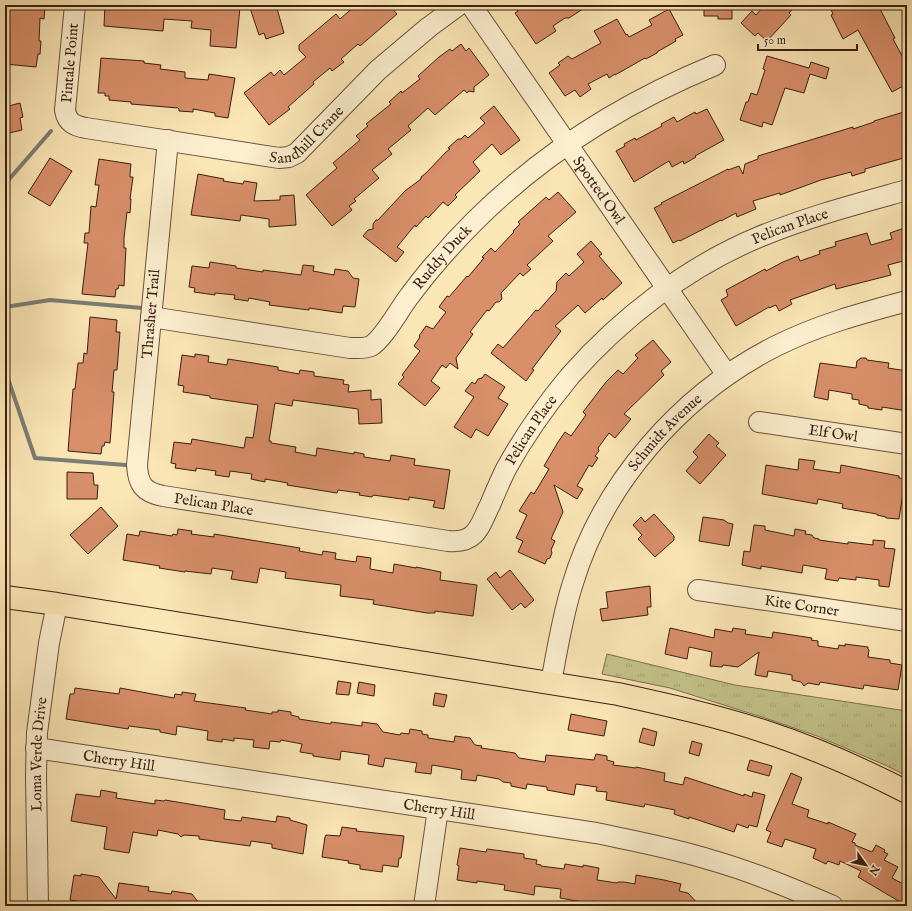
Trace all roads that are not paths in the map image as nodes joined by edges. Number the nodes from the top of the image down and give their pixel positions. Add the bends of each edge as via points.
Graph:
1 (75, 5) edge
2 (459, 5) edge
3 (471, 5) edge
4 (716, 65) dead end
5 (68, 120) joint
6 (168, 140) junction
7 (566, 145) junction
8 (907, 190) edge
9 (667, 289) junction
10 (907, 301) edge
11 (151, 317) junction
12 (727, 375) junction
13 (759, 422) dead end
14 (907, 444) edge
15 (143, 487) joint
16 (698, 590) dead end
17 (5, 597) edge
18 (57, 604) junction
19 (907, 621) edge
20 (551, 683) junction
21 (36, 748) junction
22 (907, 792) edge
23 (438, 809) junction
24 (38, 906) edge
25 (424, 906) edge
26 (833, 906) edge

1 - 5 street, Pintale Point via 66,106
2 - 6 street, Sandhill Crane via 378,70 305,146 293,155 279,158
3 - 7 street, Spotted Owl
4 - 7 street, Ruddy Duck via 638,100
5 - 6 street, Sandhill Crane via 79,127
6 - 11 street, Thrasher Trail
7 - 9 street, Spotted Owl
7 - 11 street, Ruddy Duck via 483,213 436,262 381,336 370,346 350,348
8 - 9 street, Pelican Place via 800,221 760,236 715,259
9 - 12 street, Spotted Owl
9 - 15 street, Pelican Place via 618,328 570,376 521,443 498,484 478,529 462,541 448,541 163,496
10 - 12 street, Schmidt Avenue via 833,322 802,334 775,346
11 - 15 street, Thrasher Trail via 137,465 139,481
12 - 20 street, Schmidt Avenue via 668,425 637,462 608,506 591,536 572,585
13 - 14 street, Elf Owl
16 - 19 street, Kite Corner
17 - 18 main road
18 - 20 main road
18 - 21 street, Loma Verde Drive via 38,716
20 - 22 main road via 618,694 767,732 842,761
21 - 23 street, Cherry Hill
21 - 24 street, Loma Verde Drive
23 - 25 street
23 - 26 street, Cherry Hill via 596,833 669,848 762,876

